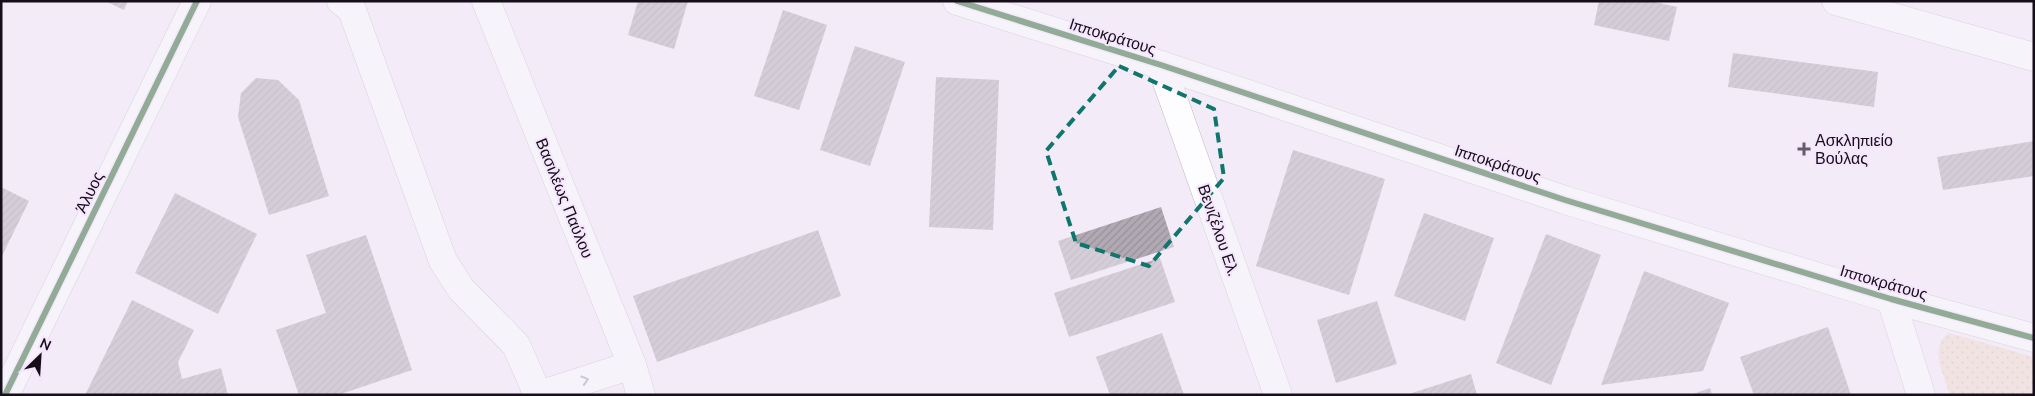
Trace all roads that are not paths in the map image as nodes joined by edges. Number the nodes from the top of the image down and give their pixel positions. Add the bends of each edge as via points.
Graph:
1 (197, 1) edge
2 (341, 1) edge
3 (486, 1) edge
4 (957, 1) edge
5 (1836, 1) edge
6 (2034, 56) edge
7 (1161, 65) junction
8 (1890, 299) junction
9 (2034, 338) edge
10 (632, 365) junction
11 (5, 395) edge
12 (538, 395) edge
13 (641, 395) edge
14 (1278, 395) edge
15 (1920, 395) edge

1 - 11 street, Άλυος
2 - 12 street via 352,10 443,261 461,289 516,345
3 - 10 street, Βασιλέως Παύλου
4 - 7 street, Ιπποκράτους
5 - 6 street
7 - 8 street, Ιπποκράτους via 1565,200
7 - 14 street, Βενιζέλου Ελ.
8 - 9 street, Ιπποκράτους
8 - 15 street
12 -> 10 street
10 - 13 street, Βασιλέως Παύλου

